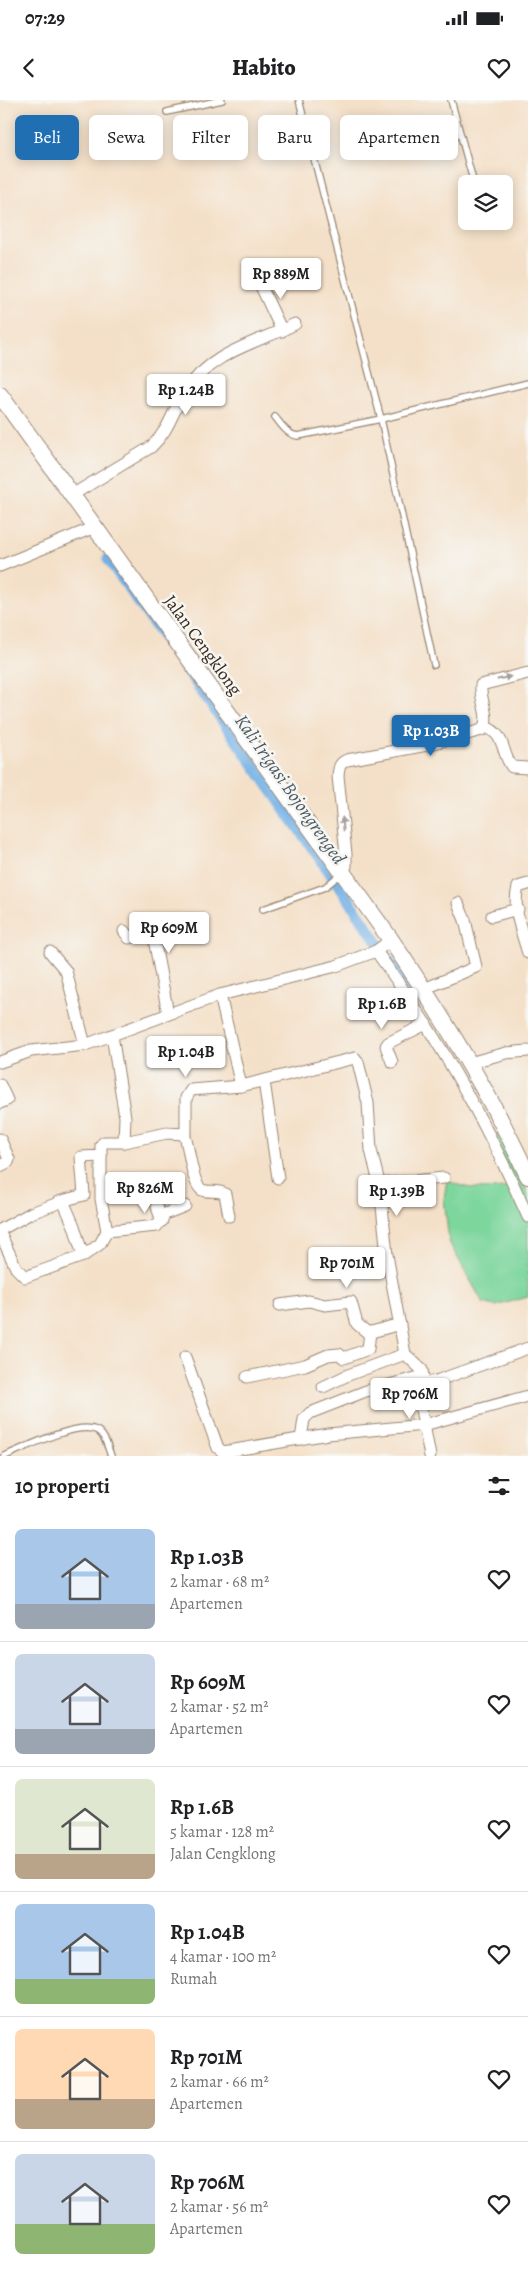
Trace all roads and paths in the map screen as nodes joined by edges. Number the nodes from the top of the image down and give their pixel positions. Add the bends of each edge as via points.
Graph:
1 (222, 100) edge
2 (299, 100) edge
3 (451, 100) edge
4 (200, 102) edge
5 (167, 112) dead end
6 (472, 175) edge
7 (258, 280) dead end
8 (295, 324) dead end
9 (282, 330) junction
10 (528, 383) edge
11 (0, 395) edge
12 (275, 417) dead end
13 (381, 419) junction
14 (72, 495) junction
15 (92, 528) junction
16 (0, 566) edge
17 (434, 665) dead end
18 (528, 673) edge
19 (485, 727) junction
20 (528, 768) edge
21 (341, 874) junction
22 (528, 884) edge
23 (458, 903) dead end
24 (263, 909) dead end
25 (518, 909) junction
26 (492, 916) dead end
27 (124, 931) dead end
28 (383, 945) junction
29 (50, 952) dead end
30 (528, 953) edge
31 (424, 989) junction
32 (220, 995) junction
33 (438, 1012) junction
34 (168, 1014) junction
35 (424, 1021) junction
36 (112, 1035) junction
37 (85, 1045) junction
38 (528, 1051) edge
39 (0, 1062) edge
40 (392, 1062) dead end
41 (469, 1063) junction
42 (264, 1080) junction
43 (0, 1085) edge
44 (471, 1085) junction
45 (241, 1086) junction
46 (0, 1103) edge
47 (497, 1132) junction
48 (184, 1134) junction
49 (0, 1139) edge
50 (124, 1142) junction
51 (100, 1156) junction
52 (0, 1166) edge
53 (528, 1176) edge
54 (278, 1178) dead end
55 (444, 1178) dead end
56 (379, 1184) junction
57 (169, 1186) dead end
58 (58, 1202) junction
59 (186, 1206) dead end
60 (229, 1216) dead end
61 (528, 1217) edge
62 (162, 1221) junction
63 (107, 1231) junction
64 (0, 1232) edge
65 (83, 1256) junction
66 (280, 1305) dead end
67 (400, 1324) junction
68 (370, 1332) junction
69 (528, 1348) edge
70 (405, 1354) junction
71 (185, 1357) dead end
72 (247, 1377) dead end
73 (423, 1380) junction
74 (323, 1387) dead end
75 (528, 1396) edge
76 (424, 1425) junction
77 (301, 1439) junction
78 (5, 1456) edge
79 (111, 1456) edge
80 (430, 1456) edge

1 - 4 lane
2 - 13 lane
3 - 6 lane
4 - 5 lane
7 - 9 street
8 - 9 street
9 - 14 street via 230,351 212,363 185,391 167,430 155,443
10 - 13 lane
11 - 14 main road, Jalan Cengklong
12 - 13 lane via 293,436
13 - 17 lane
14 - 15 main road, Jalan Cengklong
15 - 16 street
15 - 21 main road, Jalan Cengklong
19 -> 18 street via 480,686
19 - 20 street via 503,741 512,767
21 -> 19 street via 346,866 346,854 338,767 348,760 468,735
21 - 24 lane via 329,885
21 - 28 main road, Jalan Cengklong
22 - 25 street via 518,887
23 - 31 street via 476,967
25 - 26 street
25 - 30 street
27 - 34 street via 128,937 143,932 154,939
28 - 31 main road, Jalan Cengklong
28 - 32 street via 336,966
28 - 35 street
29 - 37 street via 66,971
31 - 33 main road, Jalan Cengklong
32 - 34 street
32 - 45 street
33 - 35 street
33 - 41 main road, Jalan Cengklong
34 - 36 street
35 - 40 street via 388,1043 386,1046
35 - 44 street
36 - 37 street
36 - 50 street via 125,1117
37 - 39 street via 31,1052
38 - 41 street
41 - 44 main road, Jalan Cengklong
42 - 45 street
42 - 54 street
42 - 56 street via 354,1058 358,1062 368,1103
43 - 46 street via 7,1100
44 - 47 main road, Jalan Cengklong
45 - 48 street via 191,1090 186,1098
47 - 53 main road, Jalan Cengklong
47 - 61 street
48 - 50 street via 167,1133
48 - 60 street via 199,1186 203,1190 225,1194
49 - 52 street via 9,1159
50 - 51 street via 104,1142
51 - 58 street via 81,1157 84,1195
51 - 63 street via 101,1198
55 - 56 street
56 - 67 street
57 - 62 street via 158,1191 155,1197
58 - 64 street via 31,1213
58 - 65 street via 64,1203
59 - 62 street via 165,1214
62 - 63 street via 157,1226
63 - 65 street via 100,1244
64 - 65 street via 16,1268 25,1277
66 - 68 street via 309,1300 325,1305 351,1302 356,1324
67 - 68 street
67 - 70 street
68 - 72 street via 368,1349 352,1356 344,1358 339,1354 328,1354 305,1365
69 - 73 street via 439,1380
70 - 73 street via 422,1370
70 - 74 street
71 - 77 street via 220,1451
73 - 76 street via 420,1404
73 - 77 street via 366,1391 310,1413 304,1419
75 - 76 street
76 - 77 street
76 - 80 street
78 - 79 lane via 73,1429 90,1428 102,1435

